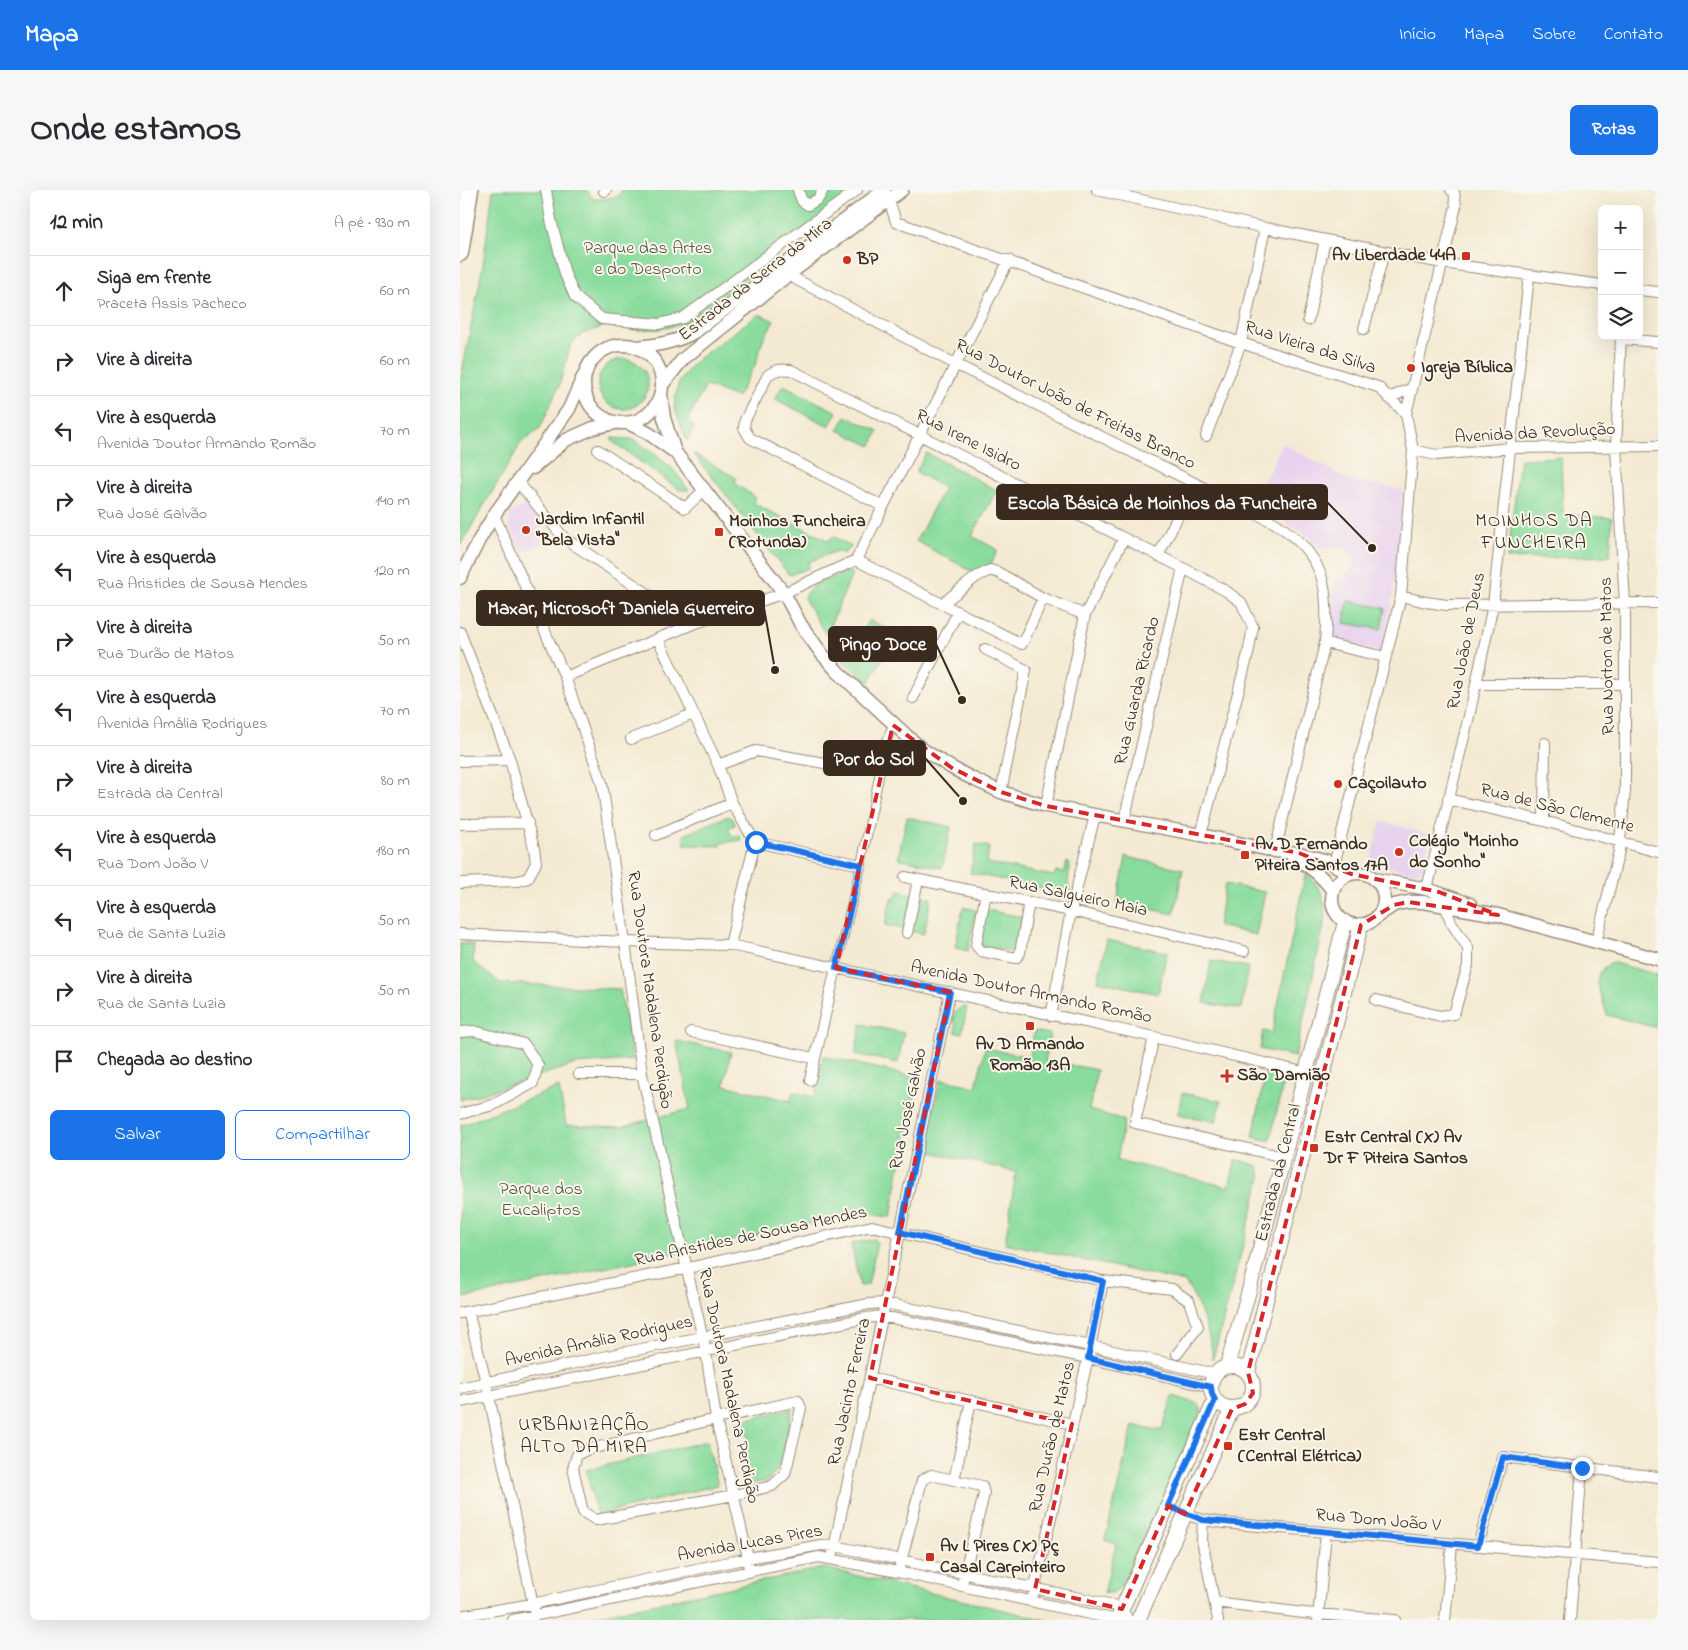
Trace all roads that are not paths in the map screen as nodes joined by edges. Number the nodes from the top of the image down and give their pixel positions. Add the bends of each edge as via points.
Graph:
1 (470, 190) edge
2 (546, 190) edge
3 (798, 190) edge
4 (823, 190) edge
5 (857, 190) edge
6 (902, 190) edge
7 (1097, 190) edge
8 (1451, 190) edge
9 (886, 195) edge
10 (1142, 195) edge
11 (1266, 228) junction
12 (1325, 240) junction
13 (1384, 252) junction
14 (460, 253) edge
15 (1009, 260) junction
16 (1442, 263) junction
17 (788, 275) junction
18 (1529, 276) junction
19 (1598, 285) edge
20 (1643, 290) edge
21 (1658, 292) edge
22 (1308, 320) dead end
23 (1364, 329) dead end
24 (1621, 340) edge
25 (1640, 340) edge
26 (1658, 342) edge
27 (1241, 343) junction
28 (637, 347) junction
29 (955, 364) junction
30 (586, 370) junction
31 (1412, 388) junction
32 (661, 390) junction
33 (1389, 398) junction
34 (1406, 414) junction
35 (622, 423) junction
36 (920, 434) junction
37 (1206, 436) dead end
38 (1658, 446) edge
39 (1616, 447) junction
40 (1511, 448) junction
41 (598, 450) dead end
42 (1413, 450) junction
43 (675, 452) junction
44 (518, 482) junction
45 (705, 489) junction
46 (1189, 494) dead end
47 (882, 506) junction
48 (494, 515) junction
49 (1124, 538) junction
50 (1158, 556) junction
51 (856, 560) junction
52 (1183, 568) junction
53 (460, 578) edge
54 (784, 593) junction
55 (1401, 596) junction
56 (1043, 598) junction
57 (1658, 603) edge
58 (942, 604) junction
59 (1625, 604) junction
60 (1493, 605) junction
61 (958, 612) junction
62 (1085, 615) junction
63 (693, 624) junction
64 (460, 632) edge
65 (658, 639) junction
66 (1325, 643) junction
67 (985, 649) dead end
68 (1385, 657) junction
69 (564, 678) junction
70 (1476, 684) junction
71 (1625, 684) junction
72 (913, 698) dead end
73 (693, 714) junction
74 (893, 725) junction
75 (631, 739) dead end
76 (1545, 743) dead end
77 (510, 760) junction
78 (460, 762) edge
79 (718, 765) junction
80 (858, 769) dead end
81 (1001, 792) junction
82 (1448, 799) junction
83 (732, 803) junction
84 (1046, 806) junction
85 (1095, 816) junction
86 (1124, 821) junction
87 (1544, 821) junction
88 (528, 823) junction
89 (460, 824) edge
90 (656, 835) dead end
91 (1202, 835) junction
92 (1620, 841) junction
93 (756, 842) junction
94 (1275, 851) junction
95 (1658, 852) edge
96 (861, 865) junction
97 (1334, 865) junction
98 (1352, 874) junction
99 (905, 878) dead end
100 (1374, 879) junction
101 (918, 880) junction
102 (460, 883) edge
103 (1427, 888) junction
104 (1333, 891) junction
105 (986, 893) junction
106 (1030, 902) junction
107 (1445, 906) junction
108 (1071, 911) junction
109 (1379, 915) junction
110 (1498, 915) junction
111 (1345, 922) junction
112 (1361, 925) junction
113 (907, 933) dead end
114 (460, 934) edge
115 (625, 942) junction
116 (1596, 942) junction
117 (730, 945) junction
118 (1244, 950) dead end
119 (1658, 959) edge
120 (836, 968) junction
121 (950, 992) junction
122 (1376, 1000) dead end
123 (1051, 1016) junction
124 (460, 1032) edge
125 (691, 1032) dead end
126 (1154, 1037) junction
127 (814, 1058) junction
128 (1306, 1072) junction
129 (579, 1074) dead end
130 (642, 1074) junction
131 (1324, 1077) junction
132 (810, 1080) dead end
133 (460, 1114) edge
134 (1284, 1156) junction
135 (900, 1232) junction
136 (688, 1268) junction
137 (1103, 1281) junction
138 (885, 1303) junction
139 (464, 1312) edge
140 (882, 1316) junction
141 (703, 1337) junction
142 (1090, 1346) junction
143 (706, 1352) junction
144 (1177, 1354) dead end
145 (1088, 1358) junction
146 (1227, 1366) junction
147 (1248, 1372) junction
148 (870, 1378) junction
149 (486, 1382) junction
150 (1213, 1387) junction
151 (460, 1388) edge
152 (488, 1397) junction
153 (971, 1401) junction
154 (460, 1402) edge
155 (1232, 1408) junction
156 (716, 1419) junction
157 (1072, 1424) junction
158 (1582, 1468) junction
159 (1658, 1477) edge
160 (954, 1480) junction
161 (734, 1495) junction
162 (1168, 1506) junction
163 (1185, 1514) junction
164 (1203, 1520) junction
165 (1326, 1533) junction
166 (1452, 1544) junction
167 (835, 1546) junction
168 (1478, 1546) junction
169 (1576, 1554) junction
170 (748, 1558) junction
171 (832, 1559) junction
172 (901, 1560) junction
173 (1658, 1562) edge
174 (749, 1572) junction
175 (898, 1572) junction
176 (964, 1574) junction
177 (961, 1586) junction
178 (1035, 1589) junction
179 (1032, 1601) junction
180 (1214, 1602) junction
181 (532, 1604) junction
182 (535, 1615) junction
183 (460, 1616) edge
184 (1318, 1617) edge
185 (1124, 1618) edge
186 (513, 1620) edge
187 (1218, 1620) edge
188 (1395, 1620) edge
189 (1445, 1620) edge
190 (1570, 1620) edge

1 - 14 highway
2 - 5 street via 560,256 575,297 602,319 659,324 683,318
3 - 4 street via 802,201 808,205 818,199
6 - 9 street, Estrada da Serra da Mira
7 - 10 street
8 - 16 street via 1456,206
9 - 15 street, Rua Vieira da Silva via 896,222
9 - 17 street, Estrada da Serra da Mira
9 - 28 street, Estrada da Serra da Mira via 685,338
10 - 11 street
11 - 12 street
11 - 27 street
12 - 13 street
12 - 22 street
13 - 16 street
13 - 23 street
15 - 27 street, Rua Vieira da Silva
15 - 29 street
16 - 18 street
16 - 31 street
17 - 29 street, Rua Doutor João de Freitas Branco
17 - 32 street, Estrada da Serra da Mira via 683,359
18 - 19 street
18 - 40 street, Rua João de Deus
20 - 21 street
24 - 39 street, Rua Norton de Matos
25 - 26 street
27 - 33 street, Rua Vieira da Silva via 1378,387
27 - 37 street
28 - 30 street via 625,344 612,346 596,355
28 - 32 street via 655,362 660,372
29 - 36 street
29 - 66 street, Rua Doutor João de Freitas Branco via 1267,519 1293,535 1316,561 1323,579 1327,611
30 - 35 street via 583,383 592,409 602,418
30 - 44 street via 569,409
31 - 33 street
31 - 34 street
32 - 35 street via 656,405 648,414 639,420
32 - 43 street via 664,418
33 - 34 street, Rua Vieira da Silva
34 - 42 street
35 - 43 street via 648,433
35 - 44 street via 593,428 566,440
36 - 47 street
36 - 47 street, Rua Irene Isidro via 791,370 774,370 768,375 745,420 744,428 750,438
36 - 49 street, Rua Irene Isidro
38 - 39 street, Avenida da Revolução
39 - 40 street, Avenida da Revolução
39 - 59 street, Rua Norton de Matos
40 - 42 street, Avenida da Revolução via 1436,455
40 - 60 street, Rua João de Deus
41 - 45 street via 685,508
42 - 55 street
43 - 45 street
44 - 48 street
44 - 63 street via 564,538
45 - 54 street
46 - 50 street
47 - 51 street
48 - 53 street
48 - 69 street, Rua Doutora Madalena Perdigão
49 - 50 street, Rua Irene Isidro
49 - 62 street
50 - 52 street, Rua Irene Isidro
51 - 54 street
51 - 58 street
52 - 86 street, Rua Guarda Ricardo
52 - 91 street, Rua Irene Isidro via 1241,602 1253,627
54 - 63 street
54 - 74 street via 822,654
55 - 60 street via 1447,605
55 - 68 street
56 - 58 street via 990,570
56 - 61 street via 1022,644
56 - 62 street
57 - 59 street
58 - 61 street
59 - 60 street
59 - 71 street, Rua Norton de Matos
60 - 70 street, Rua João de Deus
61 - 72 street
62 - 84 street
63 - 65 street
64 - 77 street
65 - 69 street
65 - 73 street
66 - 68 street
66 - 94 street, Rua Doutor João de Freitas Branco
67 - 81 street via 1026,670
68 - 97 street
69 - 115 street, Rua Doutora Madalena Perdigão via 602,783
70 - 71 street
70 - 82 street, Rua João de Deus
71 - 92 street, Rua Norton de Matos via 1625,791
73 - 75 street
73 - 79 street
74 - 81 street via 952,768
74 - 96 street via 886,742
76 - 87 street
77 - 78 street
77 - 88 street
79 - 80 street via 756,751
79 - 83 street
81 - 84 street
82 - 87 street, Rua de São Clemente
82 - 103 street, Rua João de Deus
83 - 90 street
83 - 93 street
84 - 85 street
85 - 86 street
85 - 108 street
86 - 91 street
87 - 92 street, Rua de São Clemente
88 - 89 street
88 - 102 street via 536,863 528,878
91 - 94 street
92 - 95 street, Rua de São Clemente
92 - 116 street, Rua Norton de Matos
93 - 96 street
93 - 117 street
94 - 97 street via 1300,853
94 - 104 street via 1305,863
96 - 120 street
97 - 98 street
98 - 100 street via 1360,873
98 - 104 street via 1340,880
99 - 101 street, Rua Salgueiro Maia
100 - 103 street
100 - 109 street via 1384,896
101 - 105 street, Rua Salgueiro Maia
101 - 113 street
103 - 110 street
104 - 111 street via 1333,908
105 - 106 street, Rua Salgueiro Maia
105 - 106 street via 976,945 990,953 1018,957
106 - 108 street, Rua Salgueiro Maia
107 - 109 street via 1408,902 1394,905
107 - 110 street
107 - 122 street via 1468,948 1468,966 1454,1014 1440,1016
108 - 118 street, Rua Salgueiro Maia
108 - 123 street
109 - 112 street
110 - 116 street
111 - 112 street
111 - 128 main road, Estrada da Central
112 - 131 main road, Estrada da Central
114 - 115 street, Avenida Doutor Armando Romão
115 - 117 street, Avenida Doutor Armando Romão
115 - 130 street, Rua Doutora Madalena Perdigão
116 - 119 street
117 - 120 street, Avenida Doutor Armando Romão
120 - 121 street, Avenida Doutor Armando Romão
120 - 127 street
121 - 123 street, Avenida Doutor Armando Romão
121 - 135 street, Rua José Galvão
123 - 126 street, Avenida Doutor Armando Romão
124 - 133 street via 474,1031 524,1044 538,1065 534,1083 493,1105
125 - 127 street
126 - 128 street, Avenida Doutor Armando Romão
126 - 134 street via 1135,1123
127 - 132 street
128 - 131 street, Avenida Doutor Armando Romão
128 - 134 main road, Estrada da Central
129 - 130 street
130 - 136 street, Rua Doutora Madalena Perdigão
131 - 147 main road, Estrada da Central
134 - 146 main road, Estrada da Central
135 - 136 street, Rua Aristides de Sousa Mendes via 872,1226
135 - 137 street, Rua Aristides de Sousa Mendes
135 - 138 street, Rua Jacinto Ferreira
136 - 139 street, Rua Aristides de Sousa Mendes
136 - 141 street, Rua Doutora Madalena Perdigão
137 - 142 street, Rua Durão de Matos
137 - 144 street, Rua Aristides de Sousa Mendes via 1172,1288 1189,1302 1198,1327
138 - 140 street, Rua Jacinto Ferreira
138 - 141 street, Avenida Amália Rodrigues
138 - 142 street, Avenida Amália Rodrigues
139 - 149 street
140 - 143 street, Avenida Amália Rodrigues
140 - 145 street, Avenida Amália Rodrigues
140 - 148 street, Rua Jacinto Ferreira
141 - 143 street, Rua Doutora Madalena Perdigão
141 - 149 street, Avenida Amália Rodrigues
142 - 145 street, Rua Durão de Matos
142 - 150 street, Avenida Amália Rodrigues
143 - 152 street, Avenida Amália Rodrigues
143 - 156 street, Rua Doutora Madalena Perdigão
145 - 150 street, Avenida Amália Rodrigues
145 - 157 street, Rua Durão de Matos
146 - 147 main road
146 - 150 main road via 1220,1369
147 - 155 main road via 1252,1378 1253,1393 1245,1404
148 - 153 street
148 - 167 street, Rua Jacinto Ferreira
149 - 151 street, Avenida Amália Rodrigues
149 - 152 street
150 - 155 main road via 1226,1408
150 - 162 main road
152 - 154 street, Avenida Amália Rodrigues
152 - 181 street
153 - 157 street
153 - 160 street
155 - 163 main road
156 - 161 street, Rua Doutora Madalena Perdigão
156 - 161 street via 798,1401 801,1408 785,1474 772,1486
156 - 161 street via 586,1450 577,1455 573,1468 583,1512 596,1520
157 - 178 street, Rua Durão de Matos
158 - 159 street
158 - 168 street via 1503,1457
158 - 169 street
160 - 172 street via 931,1475 922,1480
160 - 176 street via 982,1486 984,1494
161 - 170 street, Rua Doutora Madalena Perdigão
162 - 163 main road
162 - 185 main road
163 - 164 street, Rua Dom João V
163 - 185 main road via 1146,1600
164 - 165 street, Rua Dom João V
164 - 180 street via 1202,1540
165 - 166 street, Rua Dom João V
165 - 184 street
166 - 168 street, Rua Dom João V
166 - 189 street
167 - 170 street, Avenida Lucas Pires via 820,1545
167 - 171 street, Rua Jacinto Ferreira
167 - 172 street, Avenida Lucas Pires
168 - 169 street, Rua Dom João V
169 - 173 street, Rua Dom João V
169 - 190 street
170 - 174 street, Rua Doutora Madalena Perdigão
170 - 181 street, Avenida Lucas Pires
171 - 174 street, Avenida Lucas Pires via 819,1557
171 - 175 street, Avenida Lucas Pires
172 - 175 street
172 - 176 street, Avenida Lucas Pires
174 - 182 street, Avenida Lucas Pires
175 - 177 street, Avenida Lucas Pires
176 - 177 street
176 - 178 street, Avenida Lucas Pires
177 - 179 street, Avenida Lucas Pires
178 - 179 street, Rua Durão de Matos
178 - 185 street, Avenida Lucas Pires via 1113,1605
179 - 185 street, Avenida Lucas Pires
180 - 184 street
180 - 187 street
181 - 182 street
181 - 183 street, Avenida Lucas Pires
182 - 186 street, Avenida Lucas Pires
184 - 188 street

